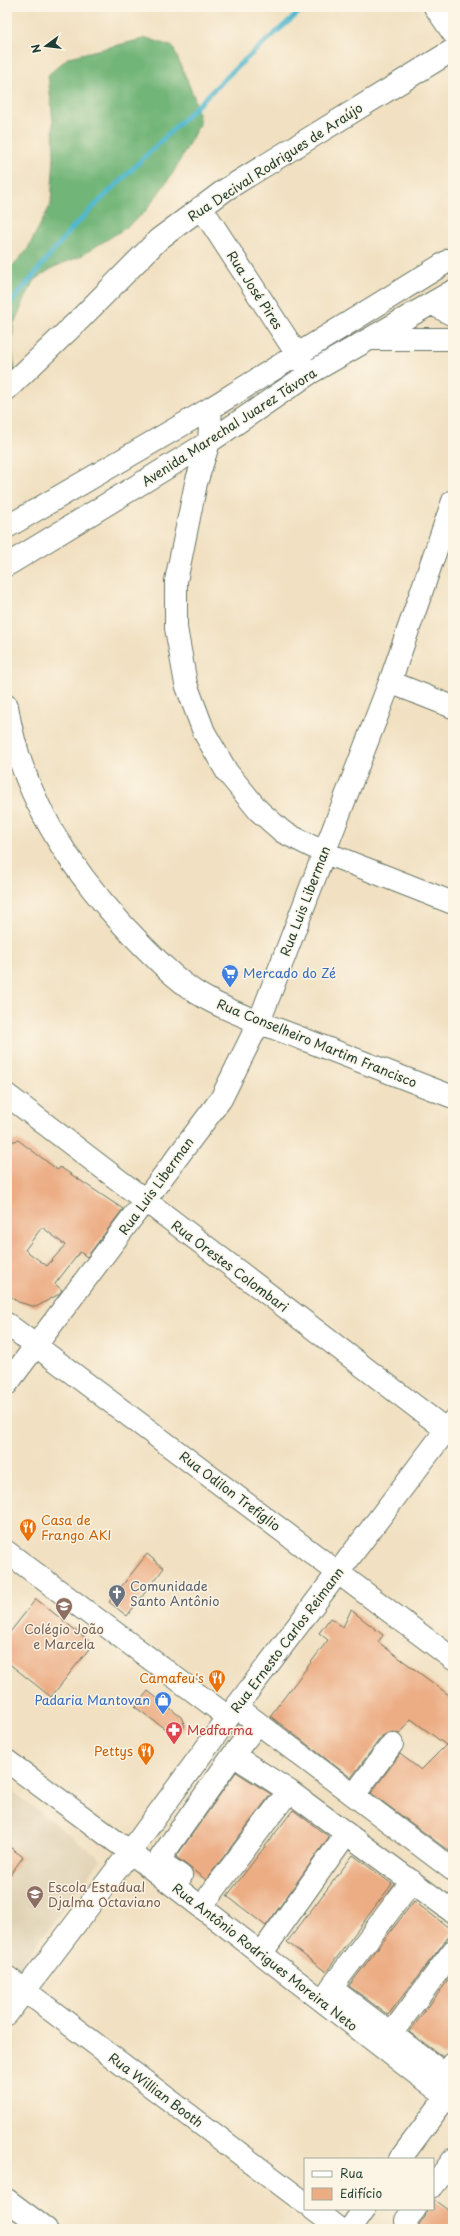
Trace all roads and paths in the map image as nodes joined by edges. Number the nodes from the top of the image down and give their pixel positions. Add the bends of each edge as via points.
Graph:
1 (435, 7) edge
2 (453, 33) edge
3 (453, 50) edge
4 (202, 207) junction
5 (453, 258) edge
6 (453, 291) edge
7 (433, 304) junction
8 (453, 315) edge
9 (371, 339) junction
10 (453, 339) edge
11 (297, 354) junction
12 (310, 373) junction
13 (7, 389) edge
14 (211, 408) junction
15 (209, 442) junction
16 (451, 511) edge
17 (7, 527) edge
18 (7, 565) edge
19 (390, 682) junction
20 (7, 706) edge
21 (453, 707) edge
22 (323, 852) junction
23 (453, 903) edge
24 (259, 1022) junction
25 (7, 1095) edge
26 (453, 1097) edge
27 (145, 1201) junction
28 (7, 1324) edge
29 (37, 1347) junction
30 (7, 1384) edge
31 (451, 1429) edge
32 (7, 1552) edge
33 (339, 1572) junction
34 (453, 1659) edge
35 (232, 1712) junction
36 (258, 1723) junction
37 (392, 1744) dead end
38 (233, 1755) junction
39 (7, 1761) edge
40 (289, 1791) junction
41 (354, 1795) junction
42 (346, 1834) junction
43 (130, 1852) junction
44 (452, 1868) edge
45 (412, 1881) junction
46 (210, 1895) junction
47 (453, 1912) edge
48 (265, 1948) junction
49 (453, 1951) edge
50 (7, 1977) edge
51 (331, 1988) junction
52 (26, 1991) junction
53 (7, 2014) edge
54 (391, 2034) junction
55 (453, 2064) edge
56 (451, 2095) edge
57 (401, 2158) edge
58 (453, 2160) edge
59 (434, 2185) edge
60 (7, 2200) edge
61 (304, 2202) edge
62 (313, 2210) edge
63 (363, 2210) edge
64 (414, 2210) edge
65 (46, 2229) edge
66 (339, 2229) edge
67 (350, 2229) edge
68 (407, 2229) edge

1 - 2 street
3 - 4 street, Rua Decival Rodrigues de Araújo
4 - 11 street, Rua José Pires
4 - 13 street, Rua Decival Rodrigues de Araújo via 159,239
5 - 11 street, Avenida Marechal Juarez Távora
6 - 7 street, Avenida Marechal Juarez Távora
7 - 8 street
7 - 9 street, Avenida Marechal Juarez Távora
9 - 10 street
9 - 12 street, Avenida Marechal Juarez Távora
11 - 12 street, Rua José Pires
11 - 14 street, Avenida Marechal Juarez Távora
12 - 15 street, Avenida Marechal Juarez Távora
14 - 15 street
14 - 17 street, Avenida Marechal Juarez Távora
15 - 18 street, Avenida Marechal Juarez Távora
15 - 22 street via 196,483 176,581 176,628 186,684 204,732 228,772 258,811 283,832
16 - 19 street, Rua Luis Liberman
19 - 21 street
19 - 22 street, Rua Luis Liberman
20 - 24 street, Rua Conselheiro Martim Francisco via 23,768 41,810 64,851 91,888 128,931 170,972 209,1000
22 - 23 street
22 - 24 street, Rua Luis Liberman
24 - 26 street, Rua Conselheiro Martim Francisco
24 - 27 street, Rua Luis Liberman via 221,1099
25 - 27 street, Rua Orestes Colombari
27 - 29 street, Rua Luis Liberman
27 - 31 street, Rua Orestes Colombari
28 - 29 street, Rua Odilon Trefíglio
29 - 30 street, Rua Luis Liberman
29 - 33 street, Rua Odilon Trefíglio
31 - 33 street, Rua Ernesto Carlos Reimann
32 - 35 street
33 - 34 street, Rua Odilon Trefíglio
33 - 35 street, Rua Ernesto Carlos Reimann
35 - 36 street
35 - 43 street, Rua Ernesto Carlos Reimann
36 - 38 street
36 - 41 street
37 - 41 street
38 - 40 street
38 - 46 street via 161,1857 162,1863
39 - 43 street, Rua Antônio Rodrigues Moreira Neto
40 - 42 street
40 - 46 street
41 - 44 street
42 - 45 street
42 - 48 street
43 - 48 street, Rua Antônio Rodrigues Moreira Neto
43 - 52 street, Rua Ernesto Carlos Reimann
45 - 47 street
45 - 51 street
46 - 48 street
48 - 51 street
48 - 56 street, Rua Antônio Rodrigues Moreira Neto
49 - 54 street
50 - 52 street, Rua Willian Booth
51 - 54 street
52 - 53 street, Rua Ernesto Carlos Reimann
52 - 61 street, Rua Willian Booth
54 - 55 street via 439,2070 445,2071
56 - 57 street
58 - 59 street
60 - 65 street
62 - 66 street
63 - 67 street
64 - 68 street via 406,2220

